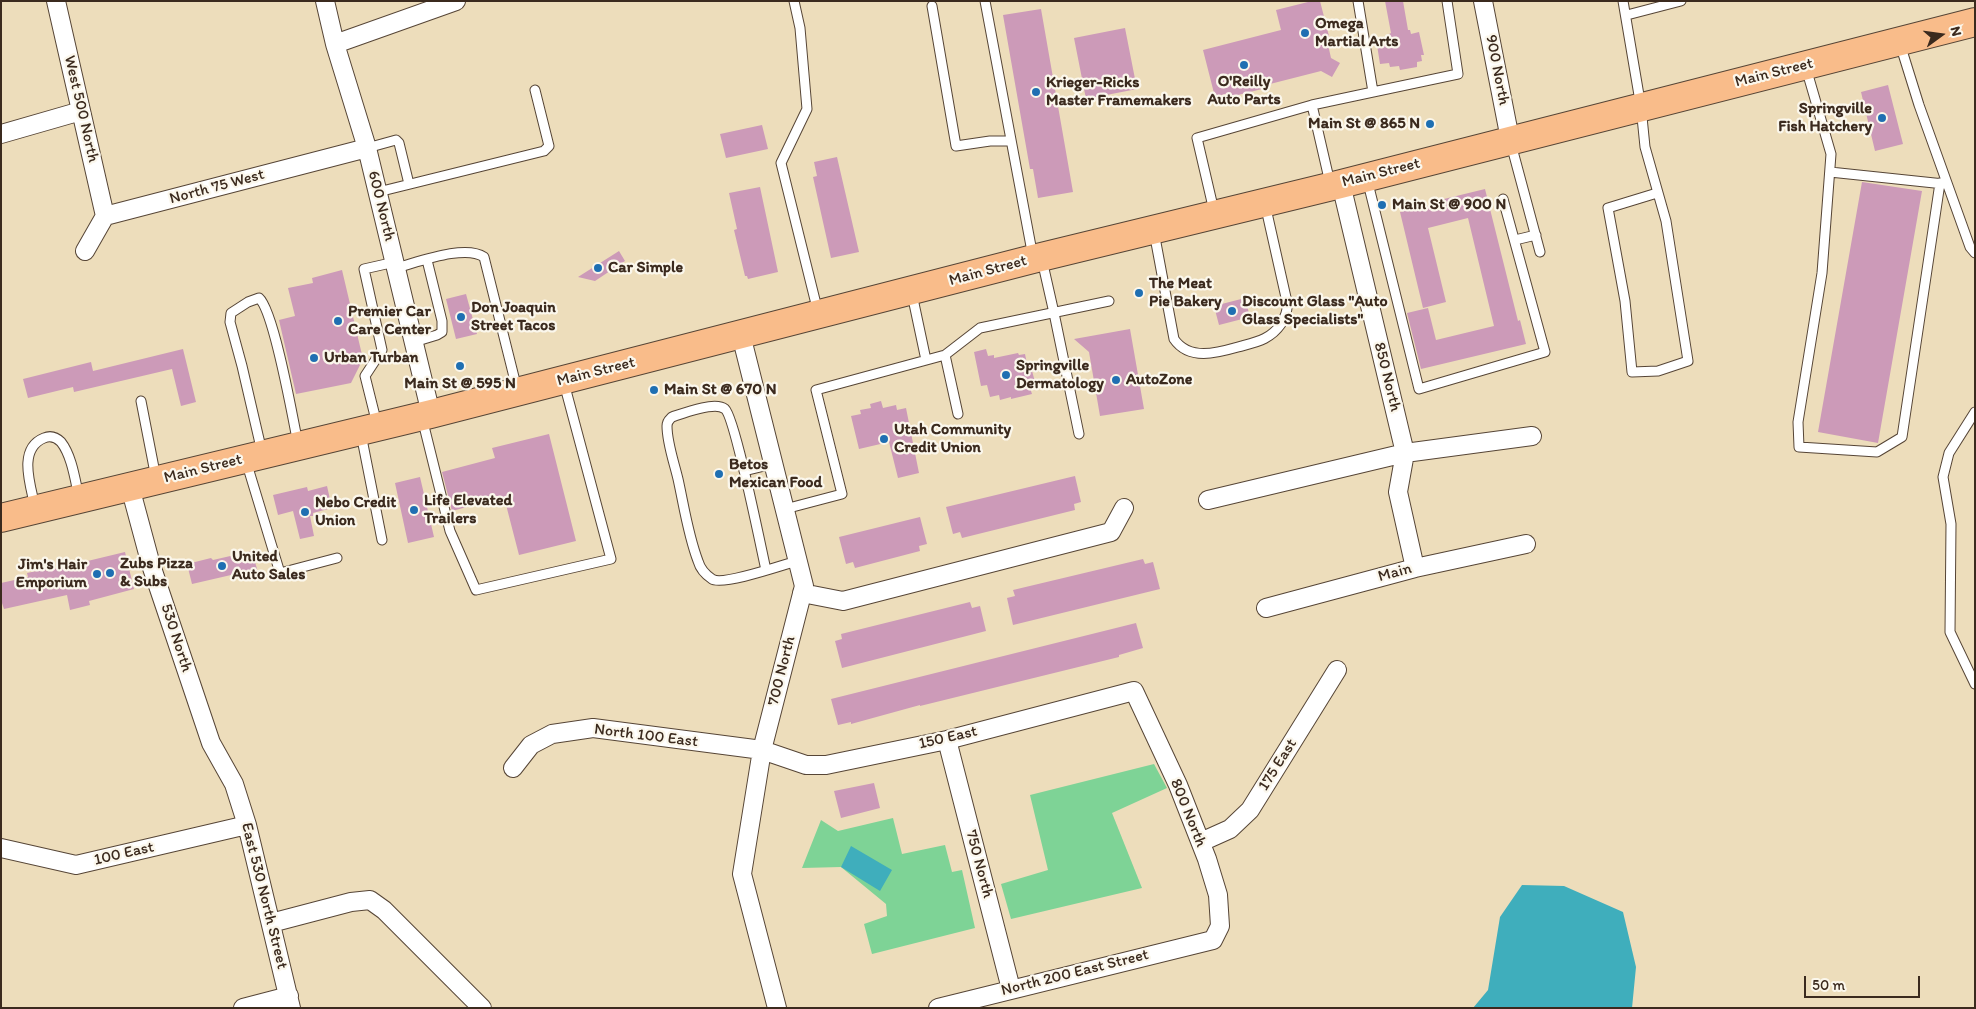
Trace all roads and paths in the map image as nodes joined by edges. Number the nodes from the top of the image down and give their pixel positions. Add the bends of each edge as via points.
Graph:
1 (56, 1) edge
2 (324, 1) edge
3 (456, 1) edge
4 (794, 1) edge
5 (985, 1) edge
6 (1358, 1) edge
7 (1447, 1) edge
8 (1483, 1) edge
9 (1623, 1) edge
10 (1680, 1) edge
11 (932, 6) dead end
12 (1627, 15) junction
13 (1975, 22) edge
14 (1899, 42) junction
15 (335, 44) junction
16 (1806, 65) junction
17 (535, 90) dead end
18 (1373, 92) junction
19 (1312, 105) junction
20 (1641, 107) junction
21 (81, 111) junction
22 (1, 134) edge
23 (1510, 140) junction
24 (1011, 141) junction
25 (367, 148) junction
26 (1830, 172) junction
27 (1346, 182) junction
28 (409, 184) junction
29 (1943, 184) junction
30 (378, 192) junction
31 (1658, 193) junction
32 (1503, 198) dead end
33 (1265, 202) junction
34 (1215, 215) junction
35 (105, 216) junction
36 (1154, 230) junction
37 (1536, 235) junction
38 (1515, 240) junction
39 (85, 251) dead end
40 (1540, 252) dead end
41 (1975, 253) edge
42 (1037, 258) junction
43 (427, 260) junction
44 (395, 265) junction
45 (912, 291) junction
46 (1109, 301) dead end
47 (1054, 313) junction
48 (818, 316) junction
49 (741, 335) junction
50 (414, 342) junction
51 (945, 355) junction
52 (926, 360) junction
53 (564, 380) junction
54 (518, 392) junction
55 (141, 401) dead end
56 (1975, 412) edge
57 (958, 414) dead end
58 (426, 415) junction
59 (369, 429) junction
60 (1079, 434) dead end
61 (1532, 436) dead end
62 (299, 446) junction
63 (1405, 453) junction
64 (254, 457) junction
65 (773, 464) junction
66 (744, 471) junction
67 (156, 480) junction
68 (130, 487) junction
69 (80, 499) junction
70 (1208, 500) dead end
71 (1124, 508) dead end
72 (784, 509) junction
73 (36, 510) junction
74 (1, 518) edge
75 (382, 540) dead end
76 (1526, 544) dead end
77 (336, 558) dead end
78 (797, 560) junction
79 (1415, 568) junction
80 (766, 570) junction
81 (802, 593) junction
82 (1266, 608) dead end
83 (1337, 670) dead end
84 (1975, 684) edge
85 (1134, 691) joint
86 (947, 740) junction
87 (762, 750) junction
88 (513, 768) dead end
89 (234, 784) joint
90 (247, 825) junction
91 (1201, 842) junction
92 (1, 848) edge
93 (271, 923) junction
94 (1212, 940) joint
95 (1011, 989) junction
96 (290, 1002) edge
97 (243, 1008) edge
98 (482, 1008) edge
99 (777, 1008) edge
100 (938, 1008) edge

1 - 21 street, West 500 North
2 - 15 street, 600 North
3 - 15 street
4 - 48 lane via 800,28 807,109 781,163
5 - 24 lane
6 - 18 lane
7 - 18 lane via 1458,74
8 - 23 street, 900 North
9 - 12 lane
10 - 12 lane
11 - 24 lane via 956,146
12 - 20 lane
13 - 14 main road, Main Street
14 - 16 main road, Main Street
14 - 29 lane
15 - 25 street, 600 North
16 - 20 main road, Main Street
16 - 26 lane via 1831,154
17 - 28 lane via 549,146 544,151
18 - 19 lane
19 - 27 lane
19 - 34 lane via 1197,138
20 - 23 main road, Main Street
20 - 31 lane via 1645,147
21 - 22 street
21 - 35 street, West 500 North
23 - 27 main road, Main Street
23 - 37 lane
24 - 42 lane
25 - 28 lane via 396,140
25 - 30 street, 600 North
25 - 35 street, North 75 West
26 - 29 lane
26 - 29 lane via 1822,273 1798,422 1799,447 1877,452 1902,438
27 - 33 main road, Main Street
27 - 38 lane via 1419,389 1545,352
27 - 63 street, 850 North
28 - 30 lane
29 - 41 lane
30 - 44 street, 600 North
31 - 31 lane via 1666,221 1688,361 1658,371 1632,372 1626,301 1608,208
32 - 38 lane
33 - 34 main road, Main Street
33 - 36 lane via 1287,302 1286,313 1266,339 1215,353 1198,354 1182,347 1174,339
34 - 36 main road, Main Street
35 - 39 street
36 - 42 main road, Main Street
37 - 38 lane
37 - 40 lane
42 - 45 main road, Main Street
42 - 47 lane
43 - 44 lane
43 - 50 lane via 442,332
43 - 54 lane via 458,252 477,252 484,257
44 - 50 street, 600 North
44 - 59 lane via 364,269 382,350 365,376
45 - 48 main road, Main Street
45 - 52 lane
46 - 47 lane
47 - 51 lane via 980,328
47 - 60 lane
48 - 49 main road, Main Street
49 - 53 main road, Main Street
49 - 65 street, 700 North
50 - 58 street, 600 North
51 - 52 lane
51 - 57 lane
52 - 72 lane via 816,390 842,494
53 - 54 main road, Main Street
53 - 58 lane via 611,559 476,590 450,531
54 - 58 main road, Main Street
55 - 67 lane
56 - 84 lane via 1949,453 1943,477 1951,524 1950,632
58 - 59 main road, Main Street
59 - 62 main road, Main Street
59 - 75 lane
61 - 63 street
62 - 64 main road, Main Street
62 - 64 lane via 272,326 260,298 231,313 230,322 242,366
63 - 70 street
63 - 79 street via 1398,492
64 - 67 main road, Main Street
64 - 77 lane via 280,573
65 - 66 lane
65 - 72 street, 700 North
66 - 80 lane
66 - 80 lane via 729,415 724,409 708,407 668,420 669,442 692,543 702,569 718,581
67 - 68 main road, Main Street
68 - 69 main road, Main Street
68 - 89 street, 530 North via 151,565 211,743
69 - 73 main road, Main Street
69 - 73 lane via 62,443 49,436 31,447 27,462
71 - 81 street via 1111,532 843,601
72 - 78 street, 700 North
73 - 74 main road, Main Street
76 - 79 street, Main
78 - 80 lane
78 - 81 street, 700 North via 804,586
79 - 82 street, Main
81 - 87 street, 700 North
83 - 91 street, 175 East via 1250,810 1230,830
85 - 86 street, 150 East
85 - 91 street, 800 North
86 - 87 street, 150 East via 826,765 806,765
86 - 95 street, 750 North
87 - 88 street, North 100 East via 593,728 552,734 531,745
87 - 99 street, 700 North via 742,874
89 - 90 street, East 530 North Street
90 - 92 street, 100 East via 76,865
90 - 93 street, East 530 North Street
91 - 94 street, 800 North via 1218,895 1220,926
93 - 96 street, East 530 North Street
93 - 98 street via 370,900 384,910
94 - 95 street, North 200 East Street
95 - 100 street, North 200 East Street
96 - 97 street

